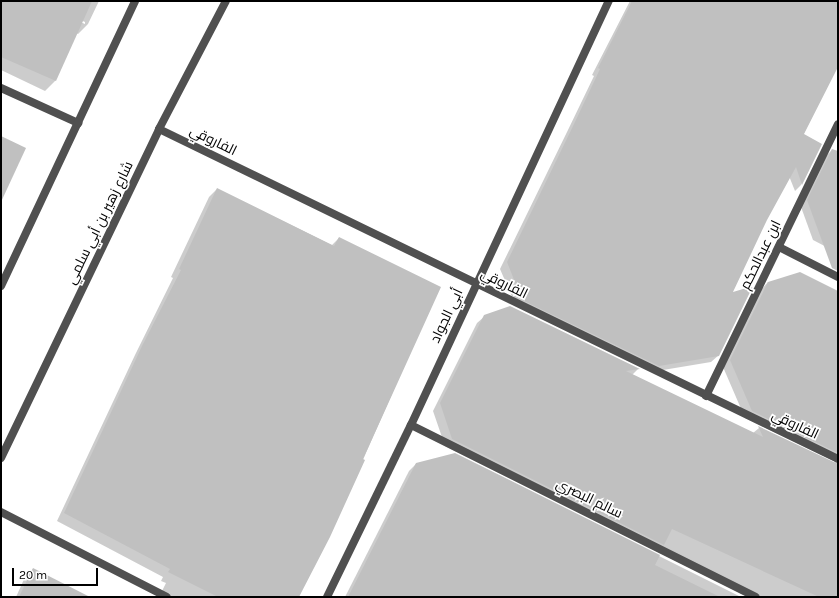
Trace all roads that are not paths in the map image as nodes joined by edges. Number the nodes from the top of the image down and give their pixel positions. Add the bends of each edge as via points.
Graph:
1 (135, 1) edge
2 (226, 1) edge
3 (609, 1) edge
4 (1, 88) edge
5 (78, 123) junction
6 (838, 124) edge
7 (159, 129) junction
8 (779, 247) junction
9 (838, 277) edge
10 (476, 284) junction
11 (1, 286) edge
12 (706, 396) junction
13 (411, 425) junction
14 (1, 458) edge
15 (838, 459) edge
16 (1, 512) edge
17 (167, 597) edge
18 (327, 597) edge
19 (756, 597) edge

1 - 5 street
2 - 7 street, شارع زهير بن أبي سلمي
3 - 10 street, أبي الجواد
4 - 5 street
5 - 11 street
6 - 8 street, ابن عبدالحكم
7 - 10 street, الفاروقي
7 - 14 street, شارع زهير بن أبي سلمي
8 - 9 street
8 - 12 street, ابن عبدالحكم
10 - 12 street, الفاروقي
10 - 13 street, أبي الجواد
12 - 15 street, الفاروقي
13 - 18 street, أبي الجواد
13 - 19 street, سالم البصري
16 - 17 street

